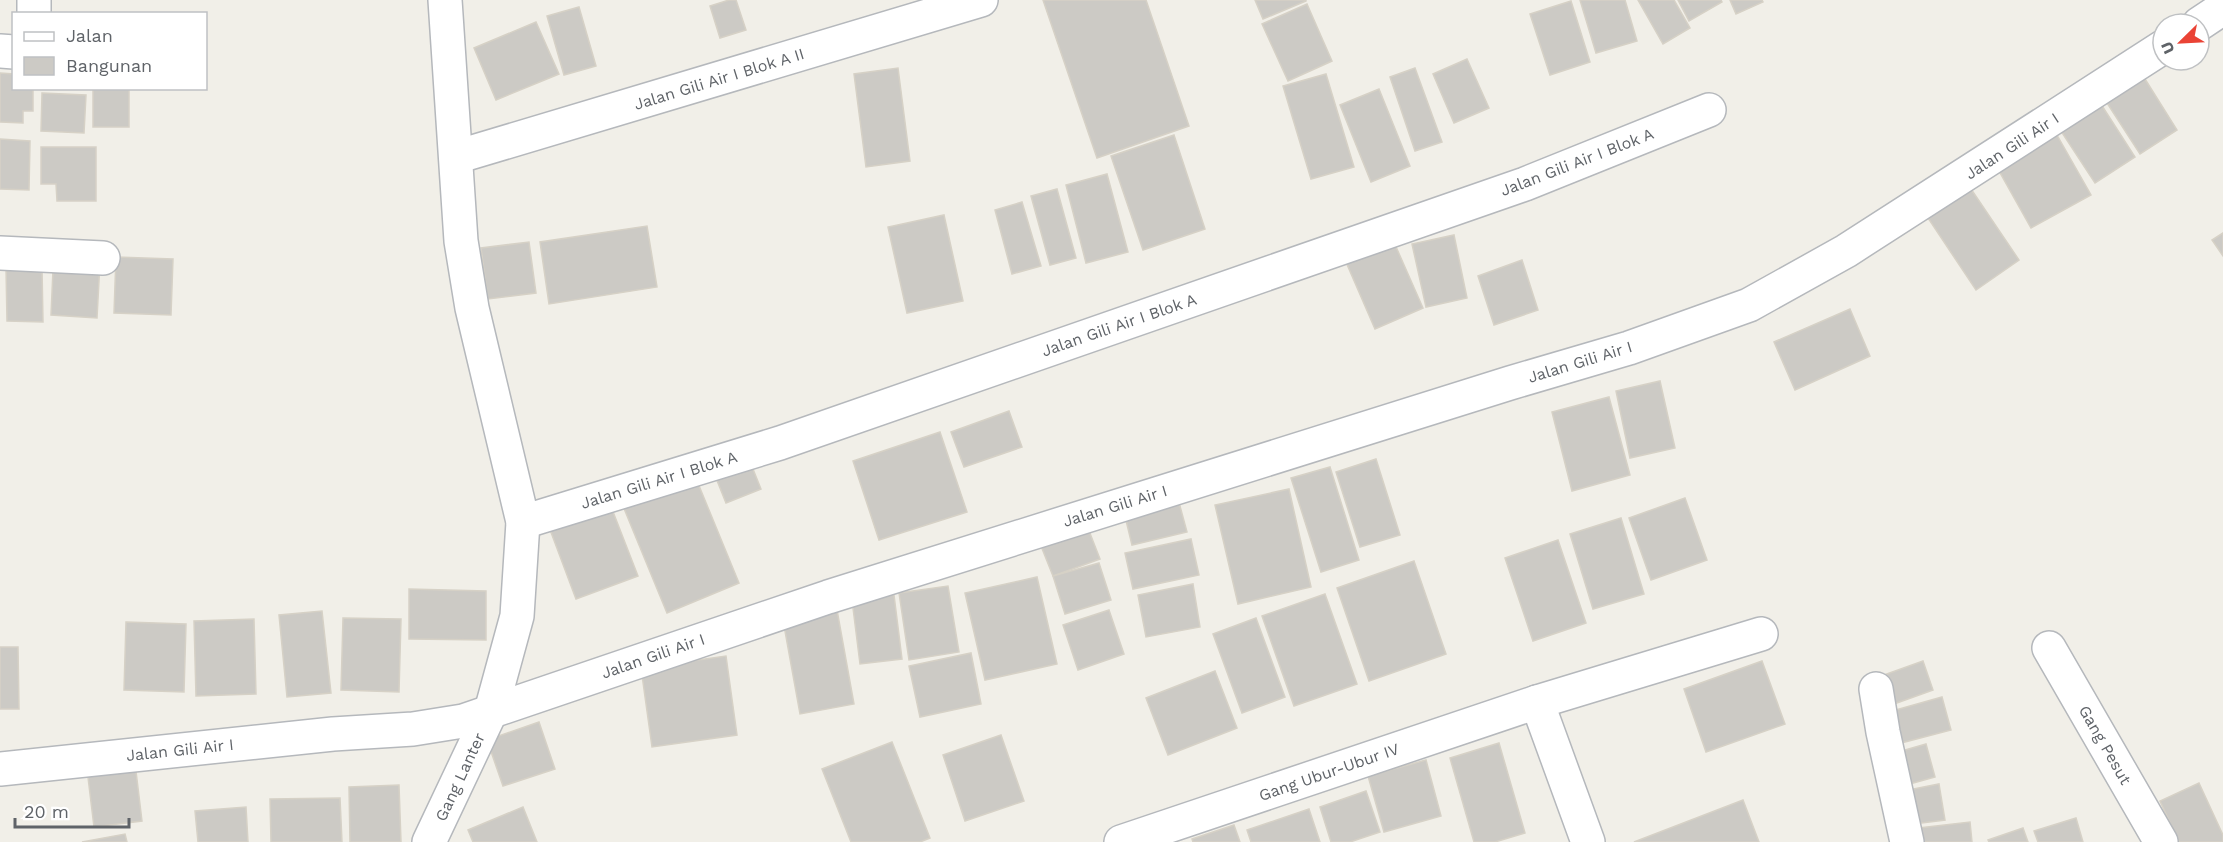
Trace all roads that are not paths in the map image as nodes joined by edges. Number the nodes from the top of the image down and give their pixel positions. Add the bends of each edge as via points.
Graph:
1 (445, 0) edge
2 (981, 0) edge
3 (2151, 56) edge
4 (1709, 110) dead end
5 (456, 157) junction
6 (0, 253) edge
7 (103, 258) dead end
8 (523, 522) junction
9 (1761, 634) dead end
10 (2049, 648) dead end
11 (1876, 689) dead end
12 (1537, 702) junction
13 (491, 711) junction
14 (0, 769) edge
15 (429, 842) edge
16 (1121, 842) edge
17 (1588, 842) edge
18 (1907, 842) edge
19 (2161, 842) edge

1 - 5 street, Gang Lanter
2 - 5 street, Jalan Gili Air I Blok A II
3 - 13 street, Jalan Gili Air I via 1846,251 1749,305 1629,348 828,597
4 - 8 street, Jalan Gili Air I Blok A via 1525,184 780,443
5 - 8 street, Gang Lanter via 461,241 472,308
6 - 7 street
8 - 13 street, Gang Lanter via 517,616
9 - 12 street, Gang Ubur-Ubur IV
10 - 19 street, Gang Pesut
11 - 18 street
12 - 16 street, Gang Ubur-Ubur IV
12 - 17 street
13 - 14 street, Jalan Gili Air I via 463,721 413,729
13 - 15 street, Gang Lanter

